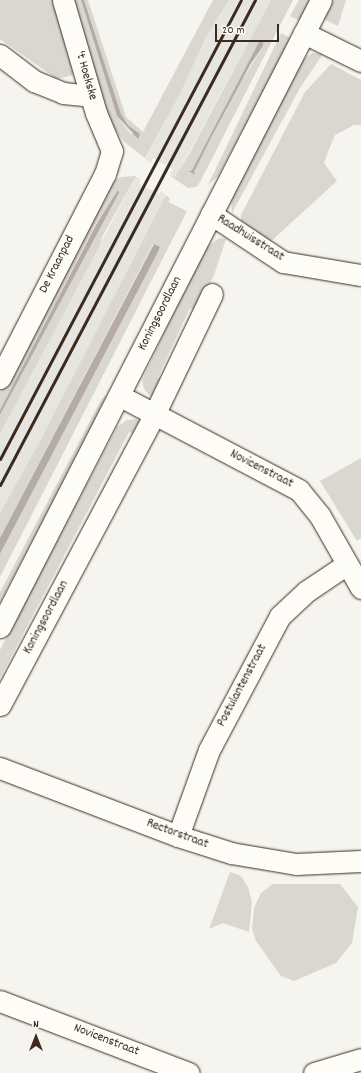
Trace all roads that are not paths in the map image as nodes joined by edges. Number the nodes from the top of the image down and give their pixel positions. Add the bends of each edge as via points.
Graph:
1 (63, 0) edge
2 (321, 0) edge
3 (304, 33) junction
4 (0, 55) edge
5 (361, 61) edge
6 (91, 96) junction
7 (112, 151) joint
8 (211, 214) junction
9 (361, 275) edge
10 (212, 294) dead end
11 (0, 378) edge
12 (120, 396) junction
13 (154, 415) junction
14 (347, 564) junction
15 (361, 588) edge
16 (0, 627) edge
17 (0, 706) edge
18 (0, 768) edge
19 (178, 836) junction
20 (361, 861) edge
21 (0, 1001) edge
22 (361, 1059) edge
23 (189, 1073) edge
24 (314, 1073) edge

1 - 6 street, 't Hoekske
2 - 3 street, Koningsoordlaan
3 - 5 street
3 - 8 street, Koningsoordlaan
4 - 6 street via 34,81 63,93
6 - 7 street, 't Hoekske
7 - 11 street, De Kraanpad via 104,174
8 - 9 street, Raadhuisstraat via 284,262
8 - 12 street, Koningsoordlaan
10 - 13 street, Koningsoordlaan
12 - 13 street, Novicenstraat
12 - 16 street, Koningsoordlaan
13 - 14 street, Novicenstraat via 299,490 320,516
13 - 17 street, Koningsoordlaan
14 - 15 street, Novicenstraat
14 - 19 street, Postulantenstraat via 307,591 280,616 209,750
18 - 19 street, Rectorstraat
19 - 20 street, Rectorstraat via 231,853 281,862 326,864
21 - 23 street, Novicenstraat
22 - 24 street

